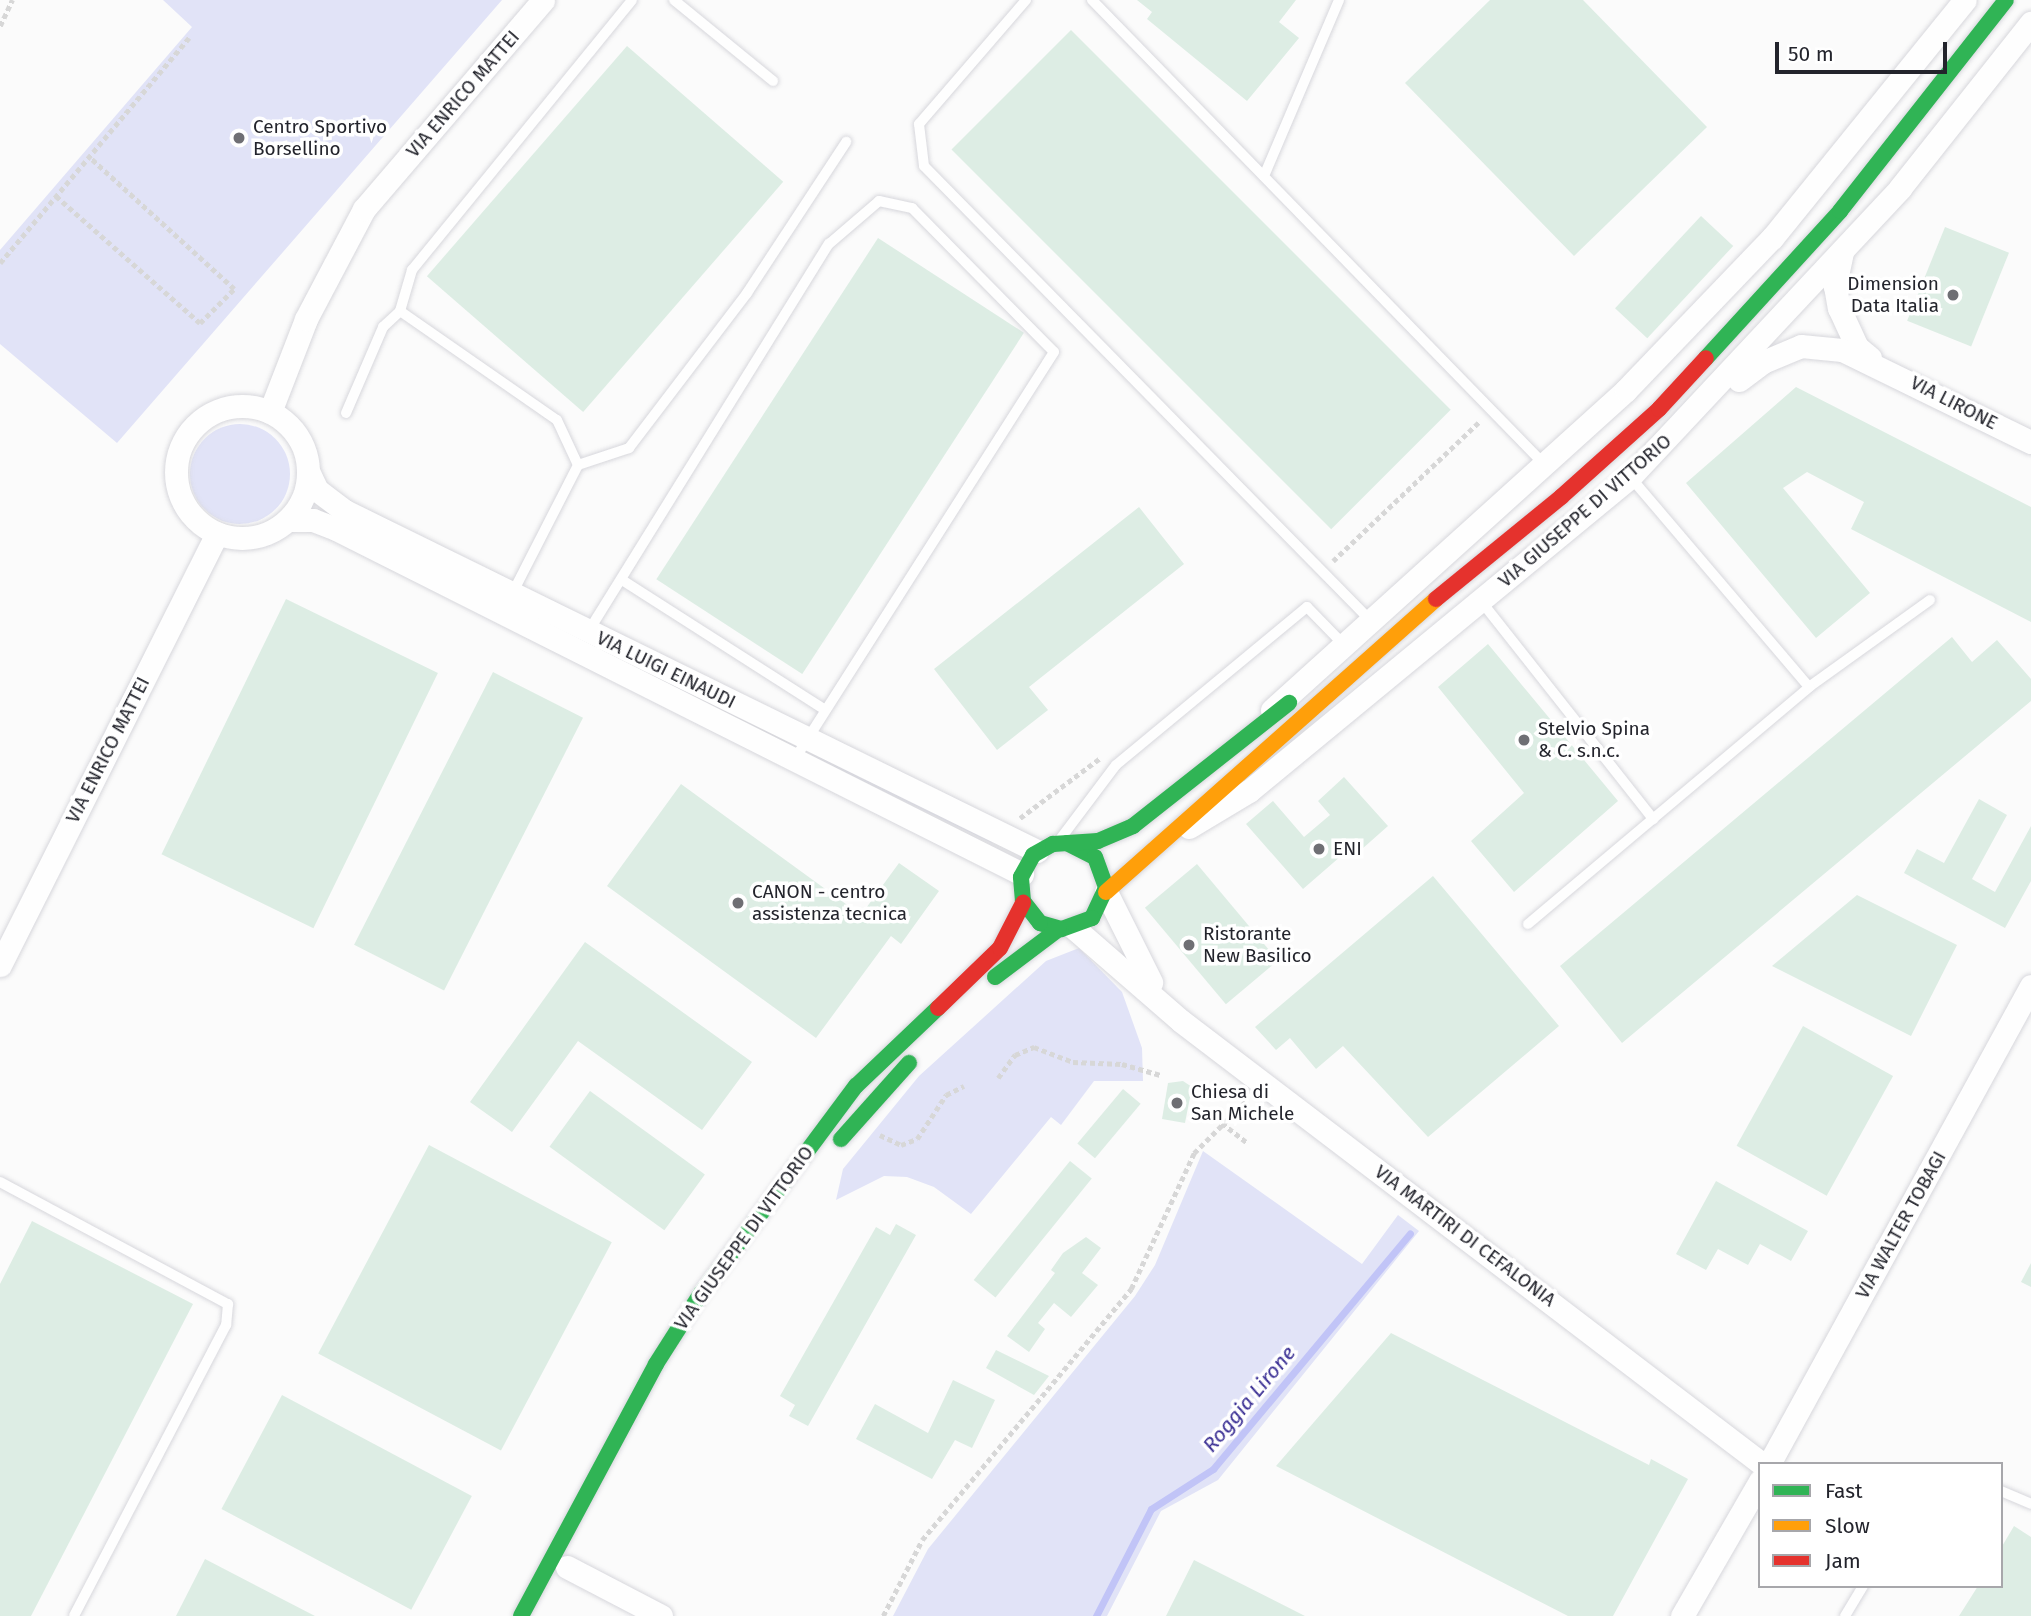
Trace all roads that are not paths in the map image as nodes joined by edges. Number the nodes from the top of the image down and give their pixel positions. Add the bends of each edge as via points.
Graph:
1 (543, 0) edge
2 (632, 0) edge
3 (674, 0) edge
4 (1026, 0) edge
5 (1092, 0) edge
6 (1339, 0) edge
7 (1965, 0) edge
8 (2006, 0) edge
9 (2031, 23) edge
10 (773, 81) dead end
11 (846, 142) dead end
12 (1264, 176) junction
13 (1842, 252) junction
14 (400, 311) junction
15 (1877, 364) junction
16 (270, 412) junction
17 (346, 413) dead end
18 (1695, 413) junction
19 (2031, 442) edge
20 (1544, 464) junction
21 (578, 465) junction
22 (309, 473) junction
23 (1629, 477) junction
24 (289, 520) junction
25 (217, 534) junction
26 (622, 580) junction
27 (512, 594) junction
28 (1930, 600) dead end
29 (1481, 601) junction
30 (502, 615) junction
31 (1368, 618) junction
32 (589, 631) junction
33 (1392, 635) junction
34 (1342, 643) junction
35 (576, 653) junction
36 (1809, 687) junction
37 (825, 710) junction
38 (1256, 726) junction
39 (806, 740) junction
40 (793, 760) junction
41 (1653, 819) junction
42 (1163, 837) junction
43 (1054, 846) junction
44 (1022, 874) junction
45 (1106, 892) junction
46 (1023, 903) junction
47 (1528, 924) dead end
48 (1066, 928) junction
49 (0, 965) edge
50 (2031, 986) edge
51 (1167, 1009) junction
52 (0, 1182) edge
53 (1759, 1462) edge
54 (1770, 1462) edge
55 (1758, 1484) edge
56 (2003, 1492) edge
57 (2031, 1504) edge
58 (567, 1567) junction
59 (1862, 1588) edge
60 (74, 1616) edge
61 (521, 1616) edge
62 (541, 1616) edge
63 (661, 1616) edge
64 (1682, 1616) edge
65 (1845, 1616) edge

1 - 16 street, VIA ENRICO MATTEI via 364,209 306,319
2 - 14 lane via 412,270
3 - 10 lane
4 - 31 lane via 919,124 924,166
5 - 12 lane
6 - 12 lane
7 - 20 street, VIA GIUSEPPE DI VITTORIO via 1772,237 1618,398
8 - 33 main road, VIA GIUSEPPE DI VITTORIO via 1853,196 1659,409 1562,497
9 - 13 street, VIA GIUSEPPE DI VITTORIO via 1931,152
11 - 21 lane via 747,293 629,448
12 - 20 lane
13 - 15 street, VIA LIRONE via 1835,286 1839,308 1857,347
13 - 18 street, VIA GIUSEPPE DI VITTORIO
14 - 17 lane via 383,327
14 - 21 lane via 557,420
15 - 18 street, VIA LIRONE via 1842,350 1801,346 1763,362
15 - 19 street, VIA LIRONE
16 - 22 street via 299,437
16 - 25 street via 229,406 201,420 181,443 176,485 198,523
18 - 23 street, VIA GIUSEPPE DI VITTORIO
20 - 31 street, VIA GIUSEPPE DI VITTORIO
21 - 27 lane
22 - 24 street via 307,490
22 - 27 street, VIA LUIGI EINAUDI via 317,490 345,511
23 - 29 street, VIA GIUSEPPE DI VITTORIO
23 - 36 lane
24 - 25 street via 255,538
24 - 30 street, VIA LUIGI EINAUDI via 313,520 336,528
25 - 49 street, VIA ENRICO MATTEI
26 - 32 lane
26 - 37 lane
26 - 37 lane via 829,244 878,201 912,208 1054,352
27 - 30 lane
27 - 32 street, VIA LUIGI EINAUDI
28 - 36 lane
29 - 41 lane
29 - 42 street, VIA GIUSEPPE DI VITTORIO via 1249,792 1208,819
30 - 35 street, VIA LUIGI EINAUDI
31 - 34 street, VIA GIUSEPPE DI VITTORIO
32 - 35 lane
32 - 39 street, VIA LUIGI EINAUDI
33 - 38 main road, VIA GIUSEPPE DI VITTORIO
33 - 42 main road, VIA GIUSEPPE DI VITTORIO
34 - 38 street, VIA GIUSEPPE DI VITTORIO
34 - 43 lane via 1307,607 1116,765
35 - 40 street, VIA LUIGI EINAUDI
36 - 41 lane
37 - 39 lane
38 - 43 main road, VIA GIUSEPPE DI VITTORIO via 1141,822 1108,838
39 - 40 lane
39 - 43 street, VIA LUIGI EINAUDI via 1002,834
40 - 44 street, VIA LUIGI EINAUDI
41 - 47 lane
42 - 45 main road, VIA GIUSEPPE DI VITTORIO
43 - 44 main road
43 - 45 main road via 1097,860
44 - 46 main road, VIA GIUSEPPE DI VITTORIO
45 - 48 main road, VIA GIUSEPPE DI VITTORIO via 1096,914
45 - 51 street, VIA MARTIRI DI CEFALONIA
46 - 48 main road via 1041,923
46 - 61 main road, VIA GIUSEPPE DI VITTORIO via 1000,948 856,1086 700,1295 656,1364
48 - 51 street, VIA MARTIRI DI CEFALONIA
48 - 58 main road, VIA GIUSEPPE DI VITTORIO via 1015,958 942,1028 785,1206 666,1382
50 - 54 street, VIA WALTER TOBAGI
51 - 53 street, VIA MARTIRI DI CEFALONIA
52 - 60 lane via 228,1304 226,1325
55 - 64 street
56 - 57 lane
58 - 62 main road, VIA GIUSEPPE DI VITTORIO
58 - 63 street
59 - 65 lane

